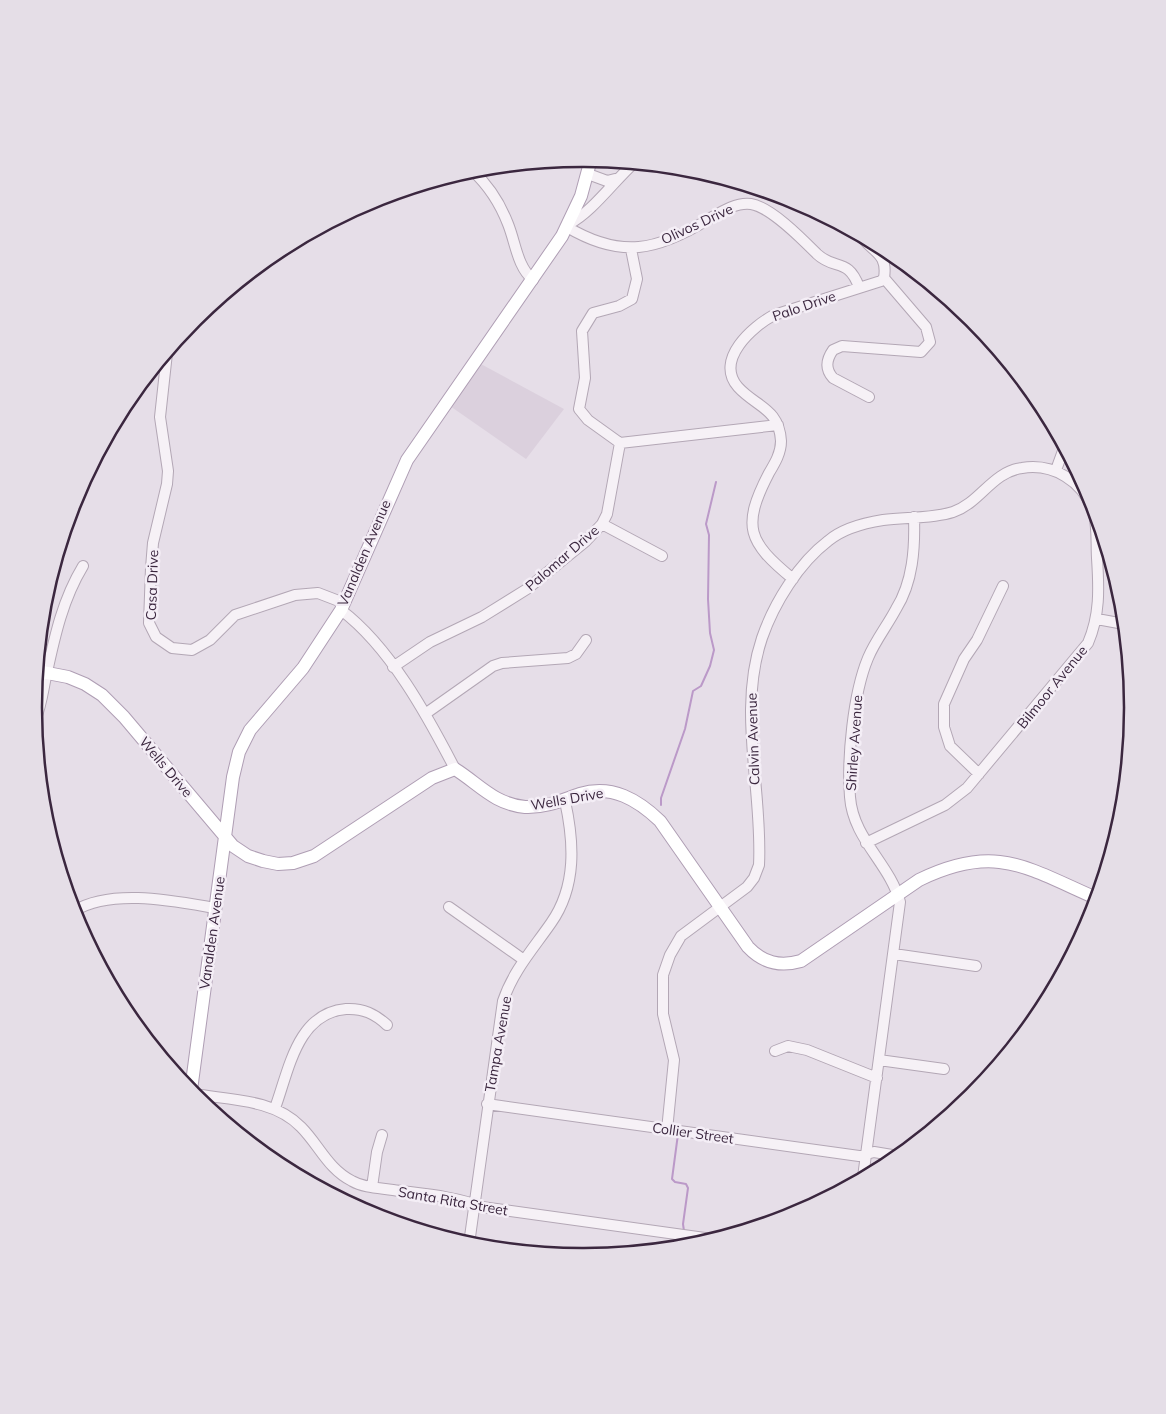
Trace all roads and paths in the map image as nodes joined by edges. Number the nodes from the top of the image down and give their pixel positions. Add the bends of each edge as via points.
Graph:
1 (589, 167) edge
2 (627, 169) edge
3 (588, 174) junction
4 (480, 177) edge
5 (615, 179) junction
6 (568, 225) junction
7 (631, 249) junction
8 (881, 257) edge
9 (884, 278) junction
10 (534, 280) junction
11 (859, 288) junction
12 (166, 364) edge
13 (869, 397) dead end
14 (778, 425) junction
15 (620, 443) junction
16 (1061, 456) edge
17 (1056, 470) junction
18 (1075, 485) edge
19 (914, 517) junction
20 (602, 524) junction
21 (1095, 534) edge
22 (662, 556) dead end
23 (83, 566) dead end
24 (794, 579) junction
25 (1003, 586) dead end
26 (342, 607) junction
27 (1097, 619) junction
28 (1117, 623) edge
29 (586, 640) dead end
30 (45, 664) edge
31 (393, 667) junction
32 (44, 673) edge
33 (425, 714) junction
34 (454, 769) junction
35 (980, 774) junction
36 (565, 801) junction
37 (225, 838) junction
38 (866, 843) junction
39 (1089, 895) edge
40 (898, 896) junction
41 (81, 906) edge
42 (450, 907) dead end
43 (215, 908) junction
44 (721, 908) junction
45 (894, 954) junction
46 (524, 960) junction
47 (976, 966) dead end
48 (387, 1025) dead end
49 (775, 1051) dead end
50 (880, 1060) junction
51 (944, 1069) dead end
52 (877, 1078) junction
53 (192, 1079) edge
54 (209, 1097) edge
55 (487, 1104) junction
56 (274, 1108) junction
57 (667, 1130) junction
58 (382, 1135) dead end
59 (886, 1154) edge
60 (866, 1155) junction
61 (864, 1168) edge
62 (372, 1187) junction
63 (474, 1204) junction
64 (470, 1235) edge
65 (692, 1236) edge

1 - 3 main road, Vanalden Avenue
2 - 5 street
3 - 5 street via 607,181
3 - 6 main road, Vanalden Avenue
4 - 10 street via 501,209 521,265
5 - 6 street via 581,218
6 - 7 street, Olivos Drive via 591,240
6 - 10 main road, Vanalden Avenue
7 - 11 street, Olivos Drive via 664,242 726,209 751,204 771,214 822,259 844,266 854,274
7 - 15 street via 637,279 632,298 620,306 593,313 582,331 585,378 579,409 588,420
8 - 9 street via 885,264
9 - 11 street, Palo Drive via 876,284
9 - 13 street via 926,327 930,342 921,352 842,346 833,350 827,362 829,374
10 - 26 main road, Vanalden Avenue via 485,344 407,460
11 - 14 street, Palo Drive via 774,315 736,348 732,365 737,386 771,412
12 - 26 street, Casa Drive via 160,418 168,471 153,543 149,623 156,637 172,648 192,650 210,640 235,615 295,594 318,593
14 - 15 street
14 - 24 street via 780,451 754,502 752,524 757,542 767,558
15 - 20 street, Palomar Drive via 610,503
16 - 17 street
17 - 18 street, Bilmoor Avenue
17 - 19 street, Calvin Avenue via 1030,467 1005,472 956,511
19 - 24 street, Calvin Avenue via 882,520 851,528 829,540 811,556
19 - 38 street, Shirley Avenue via 912,568 897,608 868,656 855,705 850,798 854,817
20 - 22 street
20 - 31 street, Palomar Drive via 586,541 509,601 430,642
21 - 27 street, Bilmoor Avenue
23 - 30 street via 64,604
24 - 44 street, Calvin Avenue via 774,610 762,637 751,684 759,866 747,887
25 - 35 street via 944,704 944,727 950,746
26 - 31 street, Casa Drive
26 - 37 main road, Vanalden Avenue via 303,668 250,730 239,752 233,777
27 - 28 street
27 - 35 street, Bilmoor Avenue via 1080,654
29 - 33 street via 576,654 568,658 493,666
31 - 33 street, Casa Drive
32 - 37 main road, Wells Drive via 85,684 102,695
33 - 34 street, Casa Drive
34 - 36 main road, Wells Drive via 480,790 507,803 524,807
34 - 37 main road, Wells Drive via 432,778 314,856 293,863 263,861 248,856
35 - 38 street, Bilmoor Avenue via 945,805
36 - 44 main road, Wells Drive via 581,794 610,792 630,797 643,805 660,821
36 - 46 street, Tampa Avenue via 572,847 569,881 552,922
37 - 43 main road, Vanalden Avenue
38 - 40 street, Shirley Avenue via 895,885
39 - 40 main road, Wells Drive via 1032,870 983,861 940,870 919,880
40 - 44 main road, Wells Drive via 801,962 784,964 764,960 753,952
40 - 45 street, Shirley Avenue
41 - 43 street via 108,899 131,898
42 - 46 street
43 - 53 main road, Vanalden Avenue
44 - 57 street, Calvin Avenue via 682,936 663,975 663,1014 674,1060
45 - 47 street
45 - 50 street, Shirley Avenue
46 - 55 street, Tampa Avenue via 507,989 500,1011
48 - 56 street via 376,1015 351,1009 334,1010 317,1018 304,1030
49 - 52 street via 788,1046 806,1050
50 - 51 street
50 - 52 street, Shirley Avenue
52 - 60 street, Shirley Avenue
54 - 56 street, Santa Rita Street
55 - 57 street, Collier Street
55 - 63 street, Tampa Avenue
56 - 62 street, Santa Rita Street via 290,1116 302,1128 337,1172
57 - 60 street, Collier Street
58 - 62 street
59 - 60 street, Collier Street via 874,1152
60 - 61 street, Shirley Avenue
62 - 63 street, Santa Rita Street via 466,1200
63 - 64 street, Tampa Avenue
63 - 65 street, Santa Rita Street

